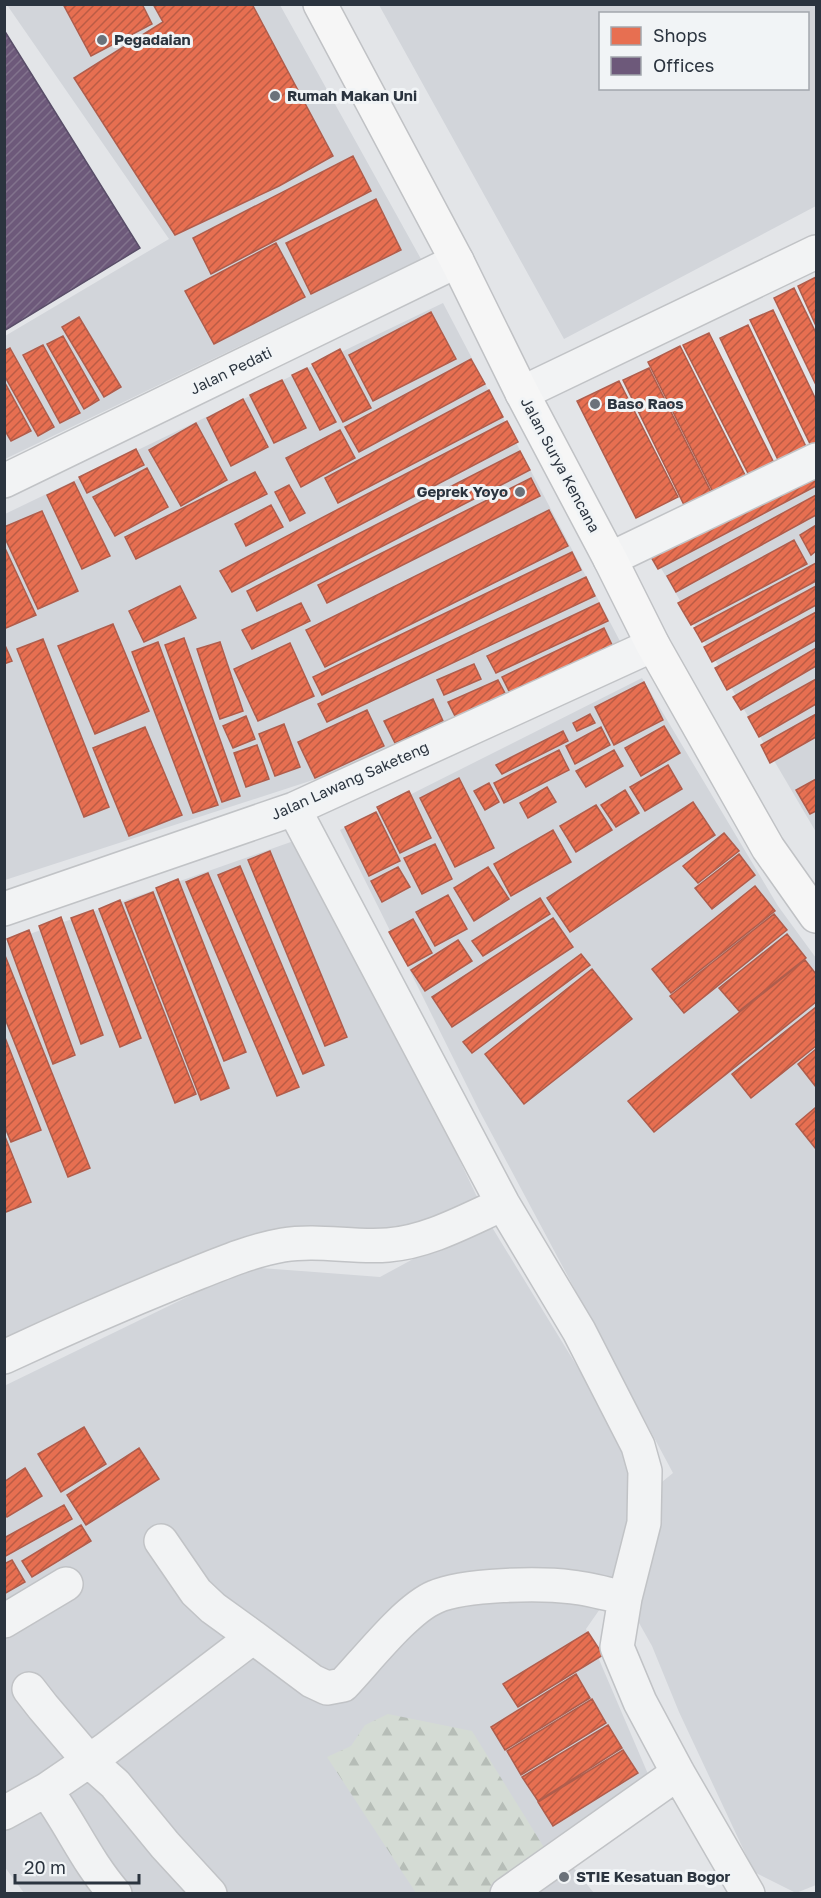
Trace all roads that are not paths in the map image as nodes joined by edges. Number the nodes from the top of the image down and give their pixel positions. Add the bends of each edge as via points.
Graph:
1 (320, 4) edge
2 (816, 252) edge
3 (457, 261) junction
4 (522, 393) junction
5 (816, 460) edge
6 (4, 481) edge
7 (610, 559) junction
8 (653, 645) junction
9 (294, 809) junction
10 (4, 909) edge
11 (816, 916) edge
12 (503, 1204) junction
13 (4, 1357) edge
14 (161, 1541) dead end
15 (66, 1584) dead end
16 (626, 1598) junction
17 (4, 1621) edge
18 (253, 1637) junction
19 (29, 1689) dead end
20 (88, 1761) junction
21 (678, 1773) junction
22 (46, 1790) junction
23 (4, 1814) edge
24 (115, 1893) edge
25 (210, 1893) edge
26 (507, 1893) edge
27 (748, 1893) edge

1 - 3 main road, Jalan Surya Kencana
2 - 4 street
3 - 4 main road, Jalan Surya Kencana
3 - 6 street, Jalan Pedati
4 - 7 main road, Jalan Surya Kencana
5 - 7 street
7 - 8 main road, Jalan Surya Kencana
8 - 9 street, Jalan Lawang Saketeng
8 - 11 main road, Jalan Surya Kencana via 768,848
9 - 10 street, Jalan Lawang Saketeng
9 - 12 street
12 - 13 street via 409,1242 302,1243 253,1252 131,1300
12 - 16 street via 579,1331 638,1446 645,1471 644,1523
14 - 18 street via 196,1592
15 - 17 street
16 - 18 street via 571,1587 525,1586 470,1588 435,1597 406,1617 343,1685 327,1688
16 - 21 street via 617,1647 640,1702
18 - 20 street
19 - 20 street
20 - 22 street
20 - 25 street via 115,1784
21 - 26 street
21 - 27 street
22 - 23 street
22 - 24 street via 88,1859

